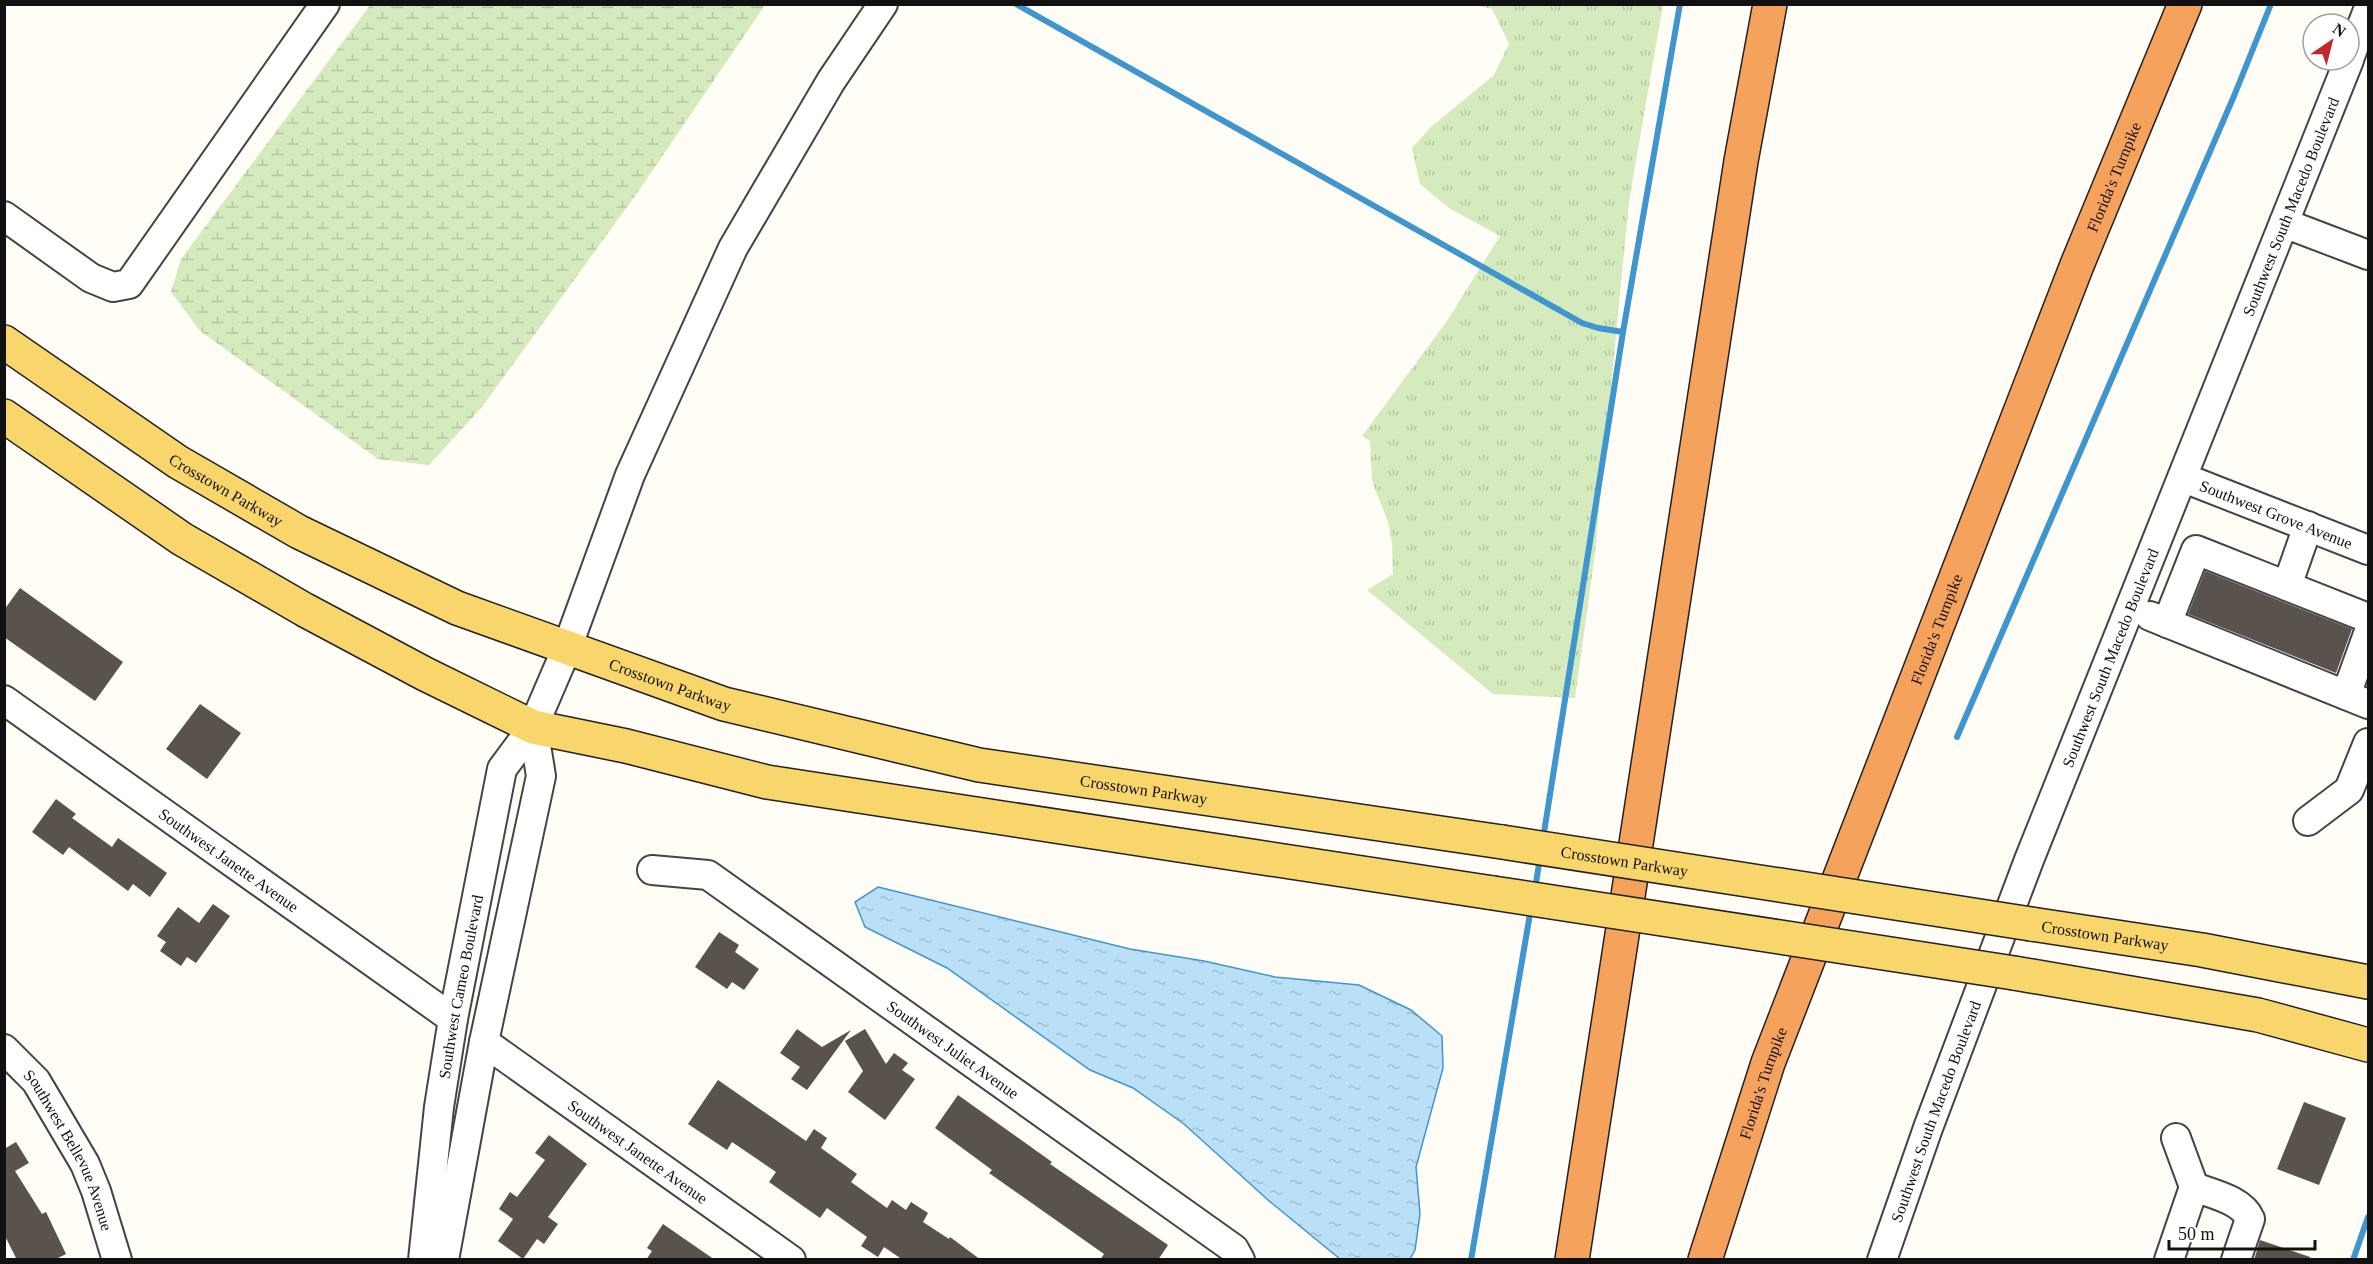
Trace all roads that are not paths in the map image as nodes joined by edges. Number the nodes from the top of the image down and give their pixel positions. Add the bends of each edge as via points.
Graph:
1 (325, 4) edge
2 (883, 4) edge
3 (1770, 4) edge
4 (2368, 10) edge
5 (2181, 12) edge
6 (2361, 28) edge
7 (2344, 72) edge
8 (4, 216) edge
9 (2284, 224) junction
10 (2368, 255) edge
11 (4, 342) edge
12 (4, 416) edge
13 (2184, 478) junction
14 (2308, 526) junction
15 (2368, 550) edge
16 (2287, 586) junction
17 (2131, 609) junction
18 (2368, 618) edge
19 (2167, 622) junction
20 (2368, 633) edge
21 (567, 648) junction
22 (2357, 699) edge
23 (4, 700) edge
24 (533, 727) junction
25 (2368, 743) edge
26 (2359, 793) edge
27 (2308, 821) dead end
28 (652, 870) dead end
29 (2368, 982) edge
30 (453, 1019) junction
31 (484, 1042) junction
32 (2368, 1045) edge
33 (4, 1049) edge
34 (2176, 1138) dead end
35 (2194, 1187) junction
36 (783, 1257) edge
37 (117, 1260) edge
38 (423, 1260) edge
39 (444, 1260) edge
40 (1240, 1260) edge
41 (1572, 1260) edge
42 (1705, 1260) edge
43 (1882, 1260) edge
44 (2169, 1260) edge
45 (2236, 1260) edge

1 - 8 street via 129,284 114,287 91,278
2 - 21 street, Southwest Cameo Boulevard via 831,81 733,248 630,475
3 - 41 highway via 1739,173
4 - 6 street, Southwest South Macedo Boulevard
5 - 42 highway, Florida's Turnpike via 2077,265 1768,1063
7 - 9 street, Southwest South Macedo Boulevard
9 - 10 street
9 - 13 street, Southwest South Macedo Boulevard
11 - 21 main road, Crosstown Parkway via 178,462 299,532 457,608
12 - 24 main road via 182,539 415,669
13 - 14 street, Southwest Grove Avenue
13 - 17 street, Southwest South Macedo Boulevard
14 - 15 street, Southwest Grove Avenue
14 - 16 street
16 - 18 street
16 - 19 street via 2196,550
17 - 19 street
17 - 43 street, Southwest South Macedo Boulevard via 2029,860
19 - 22 street
20 - 22 street
21 - 24 street, Southwest Cameo Boulevard
21 - 29 main road, Crosstown Parkway, bridge via 724,704 979,765 2202,950
23 - 30 street, Southwest Janette Avenue
24 - 30 street, Southwest Cameo Boulevard via 502,769
24 - 31 street, Southwest Cameo Boulevard via 541,776
24 - 32 main road, bridge via 767,782 2014,973 2258,1015
25 - 26 street
26 - 27 street
28 - 40 street, Southwest Juliet Avenue via 708,875 1234,1249
30 - 38 street, Southwest Cameo Boulevard via 438,1107
31 - 36 street, Southwest Janette Avenue
31 - 39 street, Southwest Cameo Boulevard
33 - 37 street, Southwest Bellevue Avenue via 36,1081 85,1164
34 - 35 street
35 - 44 street
35 - 45 street via 2246,1210 2250,1219

